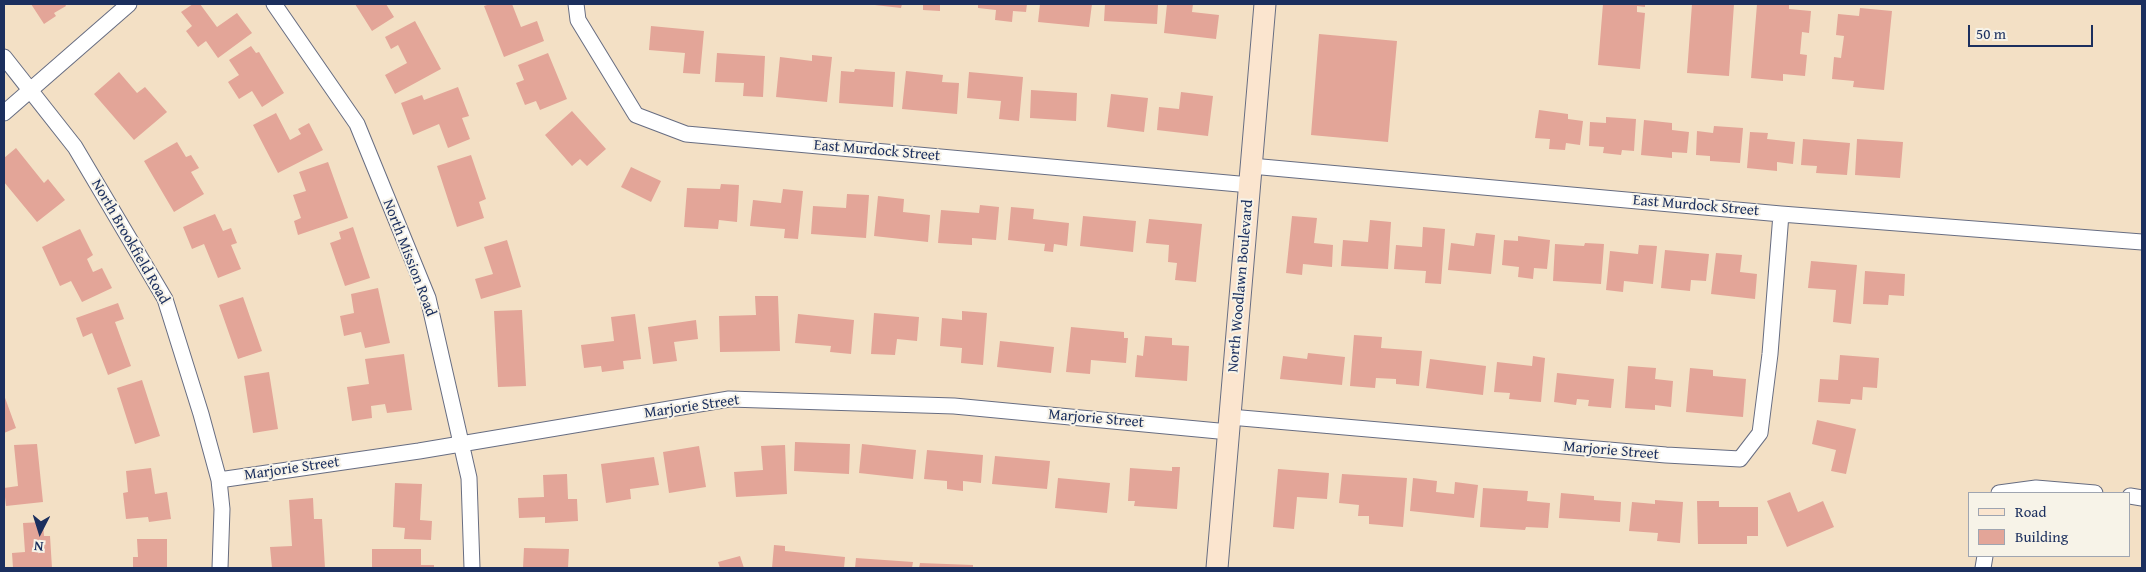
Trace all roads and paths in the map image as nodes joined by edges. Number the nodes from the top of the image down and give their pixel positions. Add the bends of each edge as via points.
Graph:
1 (129, 4) edge
2 (274, 4) edge
3 (576, 4) edge
4 (1264, 4) edge
5 (4, 57) edge
6 (31, 91) junction
7 (4, 113) edge
8 (1250, 175) junction
9 (1781, 214) junction
10 (2142, 242) edge
11 (1230, 424) junction
12 (461, 444) junction
13 (219, 480) junction
14 (2006, 492) edge
15 (2083, 492) edge
16 (220, 568) edge
17 (472, 568) edge
18 (1217, 568) edge

1 - 6 street
2 - 12 street, North Mission Road via 357,124 428,298
3 - 8 street, East Murdock Street via 578,20 636,116 686,134
4 - 8 main road, North Woodlawn Boulevard
5 - 6 street, North Brookfield Road
6 - 7 street
6 - 13 street, North Brookfield Road via 75,147 166,299
8 - 9 street, East Murdock Street
8 - 11 main road, North Woodlawn Boulevard
9 - 10 street, East Murdock Street
9 - 11 street, Marjorie Street via 1760,433 1740,459
11 - 12 street, Marjorie Street via 954,406 729,399
11 - 18 main road, North Woodlawn Boulevard
12 - 13 street, Marjorie Street
12 - 17 street, North Mission Road via 469,478
13 - 16 street, North Brookfield Road via 222,509
14 - 15 street via 2036,488

